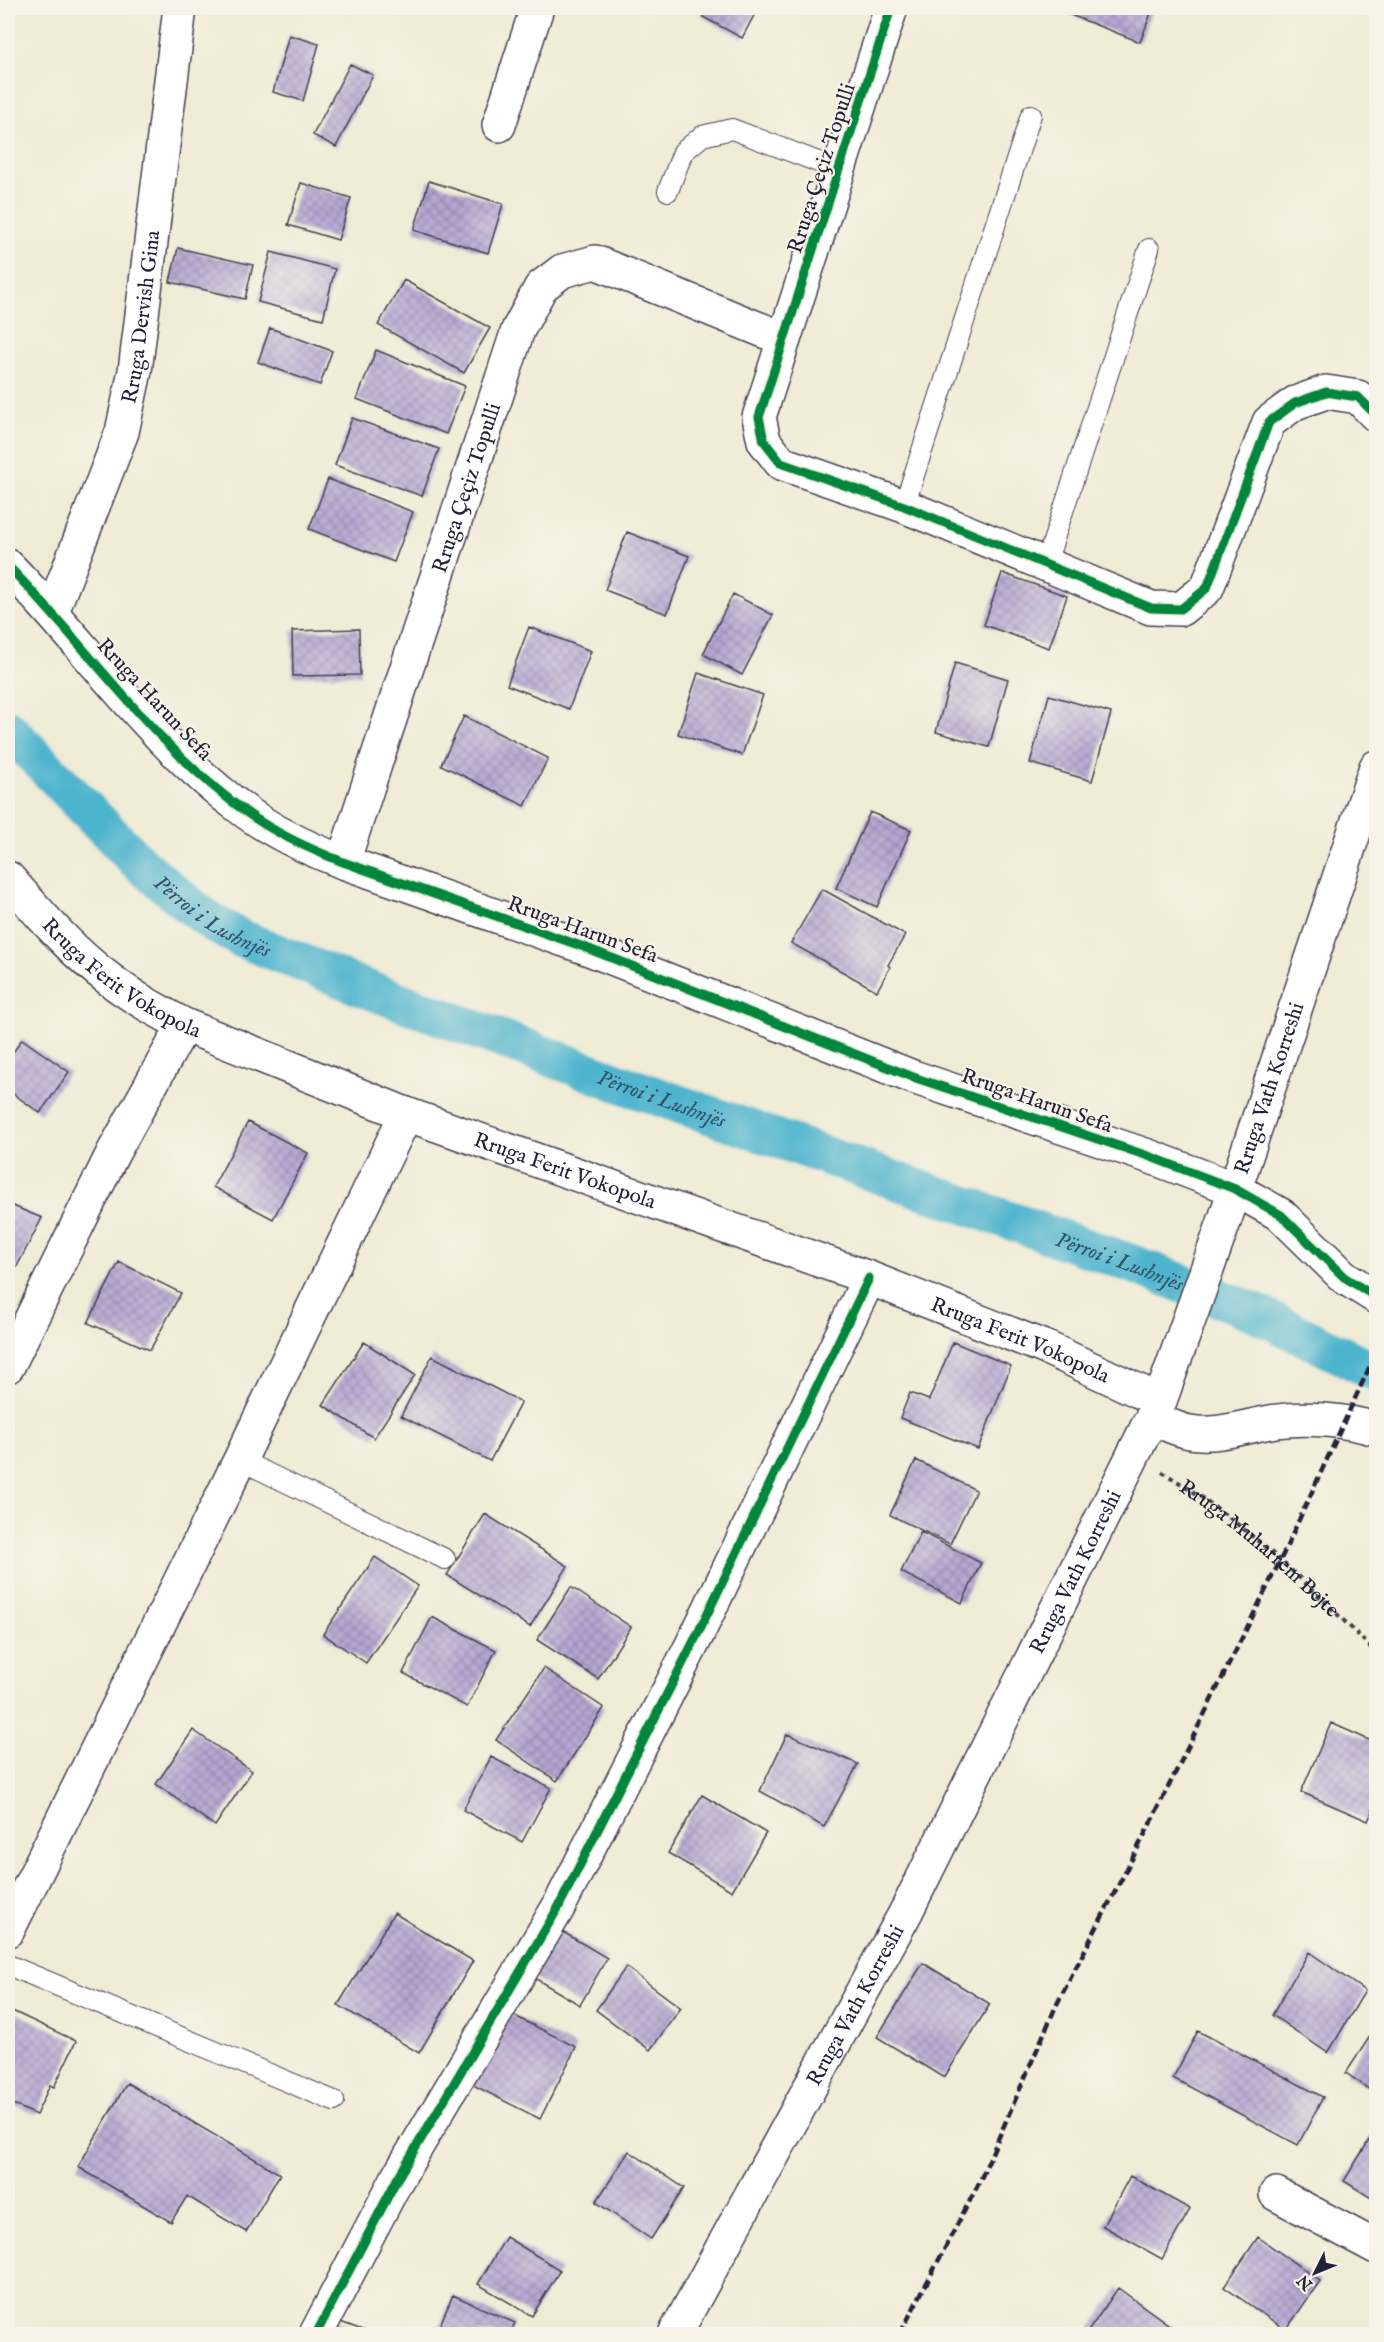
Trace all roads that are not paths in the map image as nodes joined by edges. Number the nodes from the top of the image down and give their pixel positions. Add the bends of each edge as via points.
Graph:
1 (180, 8) edge
2 (537, 8) edge
3 (891, 8) edge
4 (1032, 115) dead end
5 (499, 125) dead end
6 (838, 171) junction
7 (668, 191) dead end
8 (1149, 249) dead end
9 (784, 339) junction
10 (1377, 415) edge
11 (904, 506) junction
12 (1046, 563) junction
13 (8, 566) edge
14 (52, 612) junction
15 (1377, 767) edge
16 (343, 862) junction
17 (10, 887) edge
18 (184, 1025) junction
19 (406, 1114) junction
20 (1235, 1189) junction
21 (869, 1278) junction
22 (1377, 1297) edge
23 (8, 1365) edge
24 (1161, 1397) junction
25 (1377, 1429) edge
26 (240, 1460) junction
27 (445, 1559) dead end
28 (8, 1930) edge
29 (8, 1965) edge
30 (334, 2101) dead end
31 (1275, 2194) dead end
32 (1377, 2247) edge
33 (316, 2334) edge
34 (675, 2334) edge

1 - 14 street, Rruga Dervish Gina via 135,371 123,432
2 - 5 street
3 - 6 street, Rruga Çeçiz Topulli
4 - 11 lane
6 - 7 lane via 732,129 702,136 683,152
6 - 9 street, Rruga Çeçiz Topulli
8 - 12 lane
9 - 11 street via 759,417 764,441 781,463
9 - 16 street, Rruga Çeçiz Topulli via 595,262 562,271 541,287 518,330
10 - 12 street via 1358,397 1326,392 1295,403 1269,422 1208,588 1181,609 1151,608
11 - 12 street
13 - 14 street, Rruga Harun Sefa
14 - 16 street, Rruga Harun Sefa via 149,724 202,778 266,826
15 - 20 street, Rruga Vath Korreshi
16 - 20 street, Rruga Harun Sefa via 584,947 913,1077
17 - 18 street, Rruga Ferit Vokopola via 109,979
18 - 19 street, Rruga Ferit Vokopola
18 - 23 street via 113,1153
19 - 21 street, Rruga Ferit Vokopola
19 - 26 street
20 - 22 street, Rruga Harun Sefa via 1281,1215 1344,1277
20 - 24 street, Rruga Vath Korreshi
21 - 24 street, Rruga Ferit Vokopola
21 - 33 street via 698,1633 558,1908 396,2181
24 - 25 street via 1176,1428 1202,1434 1290,1420
24 - 34 street, Rruga Vath Korreshi via 906,1910
26 - 27 lane
26 - 28 street
29 - 30 lane
31 - 32 street

